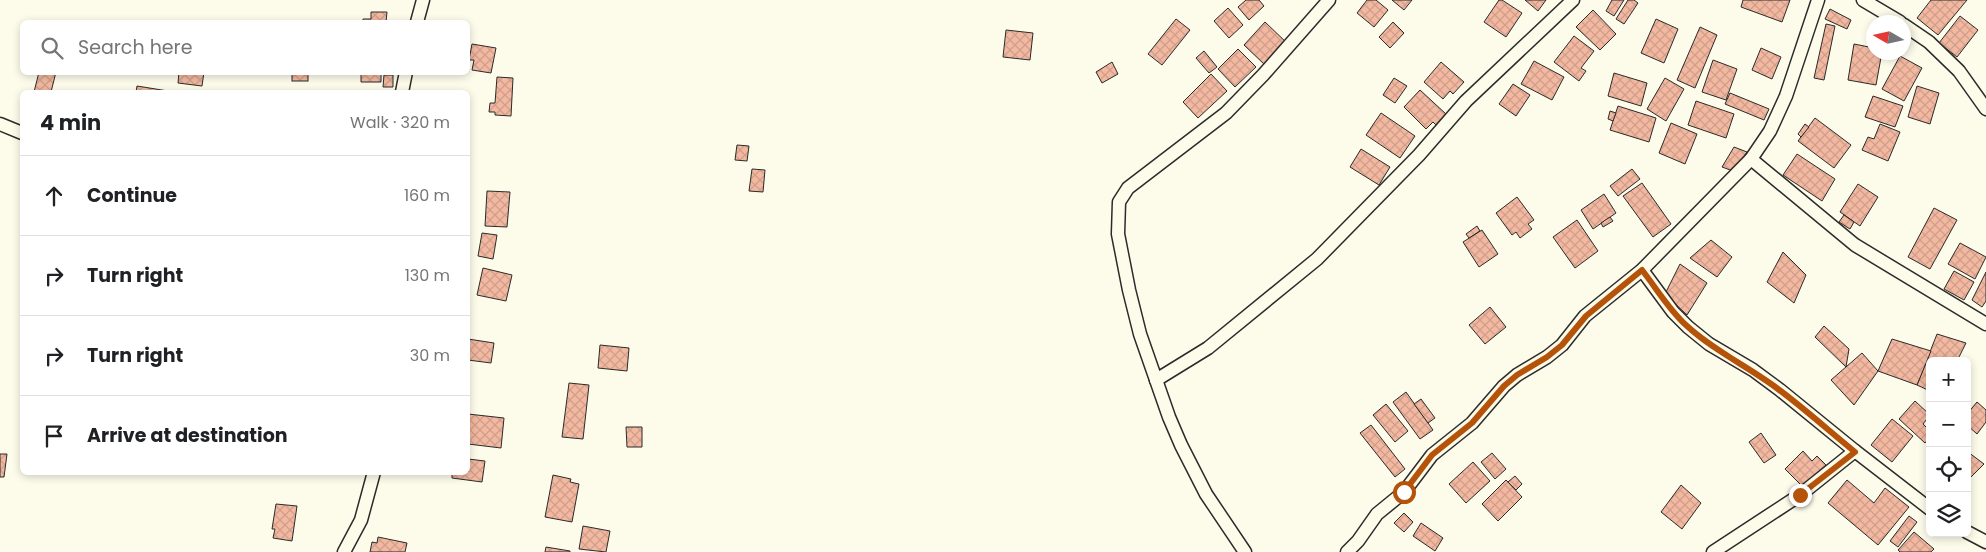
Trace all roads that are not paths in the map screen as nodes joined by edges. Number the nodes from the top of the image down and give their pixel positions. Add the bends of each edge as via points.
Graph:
1 (423, 0) edge
2 (1329, 0) edge
3 (1573, 0) edge
4 (1818, 0) edge
5 (1863, 0) edge
6 (1888, 15) edge
7 (418, 20) edge
8 (1911, 30) edge
9 (405, 75) edge
10 (402, 90) edge
11 (1986, 109) edge
12 (0, 124) edge
13 (20, 132) edge
14 (1751, 159) junction
15 (1642, 270) junction
16 (1986, 324) edge
17 (1156, 380) junction
18 (1855, 452) junction
19 (373, 475) edge
20 (1926, 506) edge
21 (1971, 534) edge
22 (1986, 542) edge
23 (344, 552) edge
24 (1245, 552) edge
25 (1347, 552) edge
26 (1713, 552) edge

1 - 7 street
2 - 17 street via 1226,113 1122,195 1118,234 1140,334
3 - 17 street via 1466,101 1419,155 1317,259 1208,348
4 - 14 street via 1786,96 1770,131
5 - 6 street
8 - 11 street via 1959,71
9 - 10 street
12 - 13 street
14 - 15 street
14 - 16 street via 1855,245
15 - 18 street via 1688,328 1780,390
15 - 25 street via 1586,316 1562,345 1504,386 1472,423 1432,455 1404,492 1377,514
17 - 24 street via 1172,424 1206,494
18 - 20 street
18 - 26 street via 1800,495
19 - 23 street via 360,520
21 - 22 street

